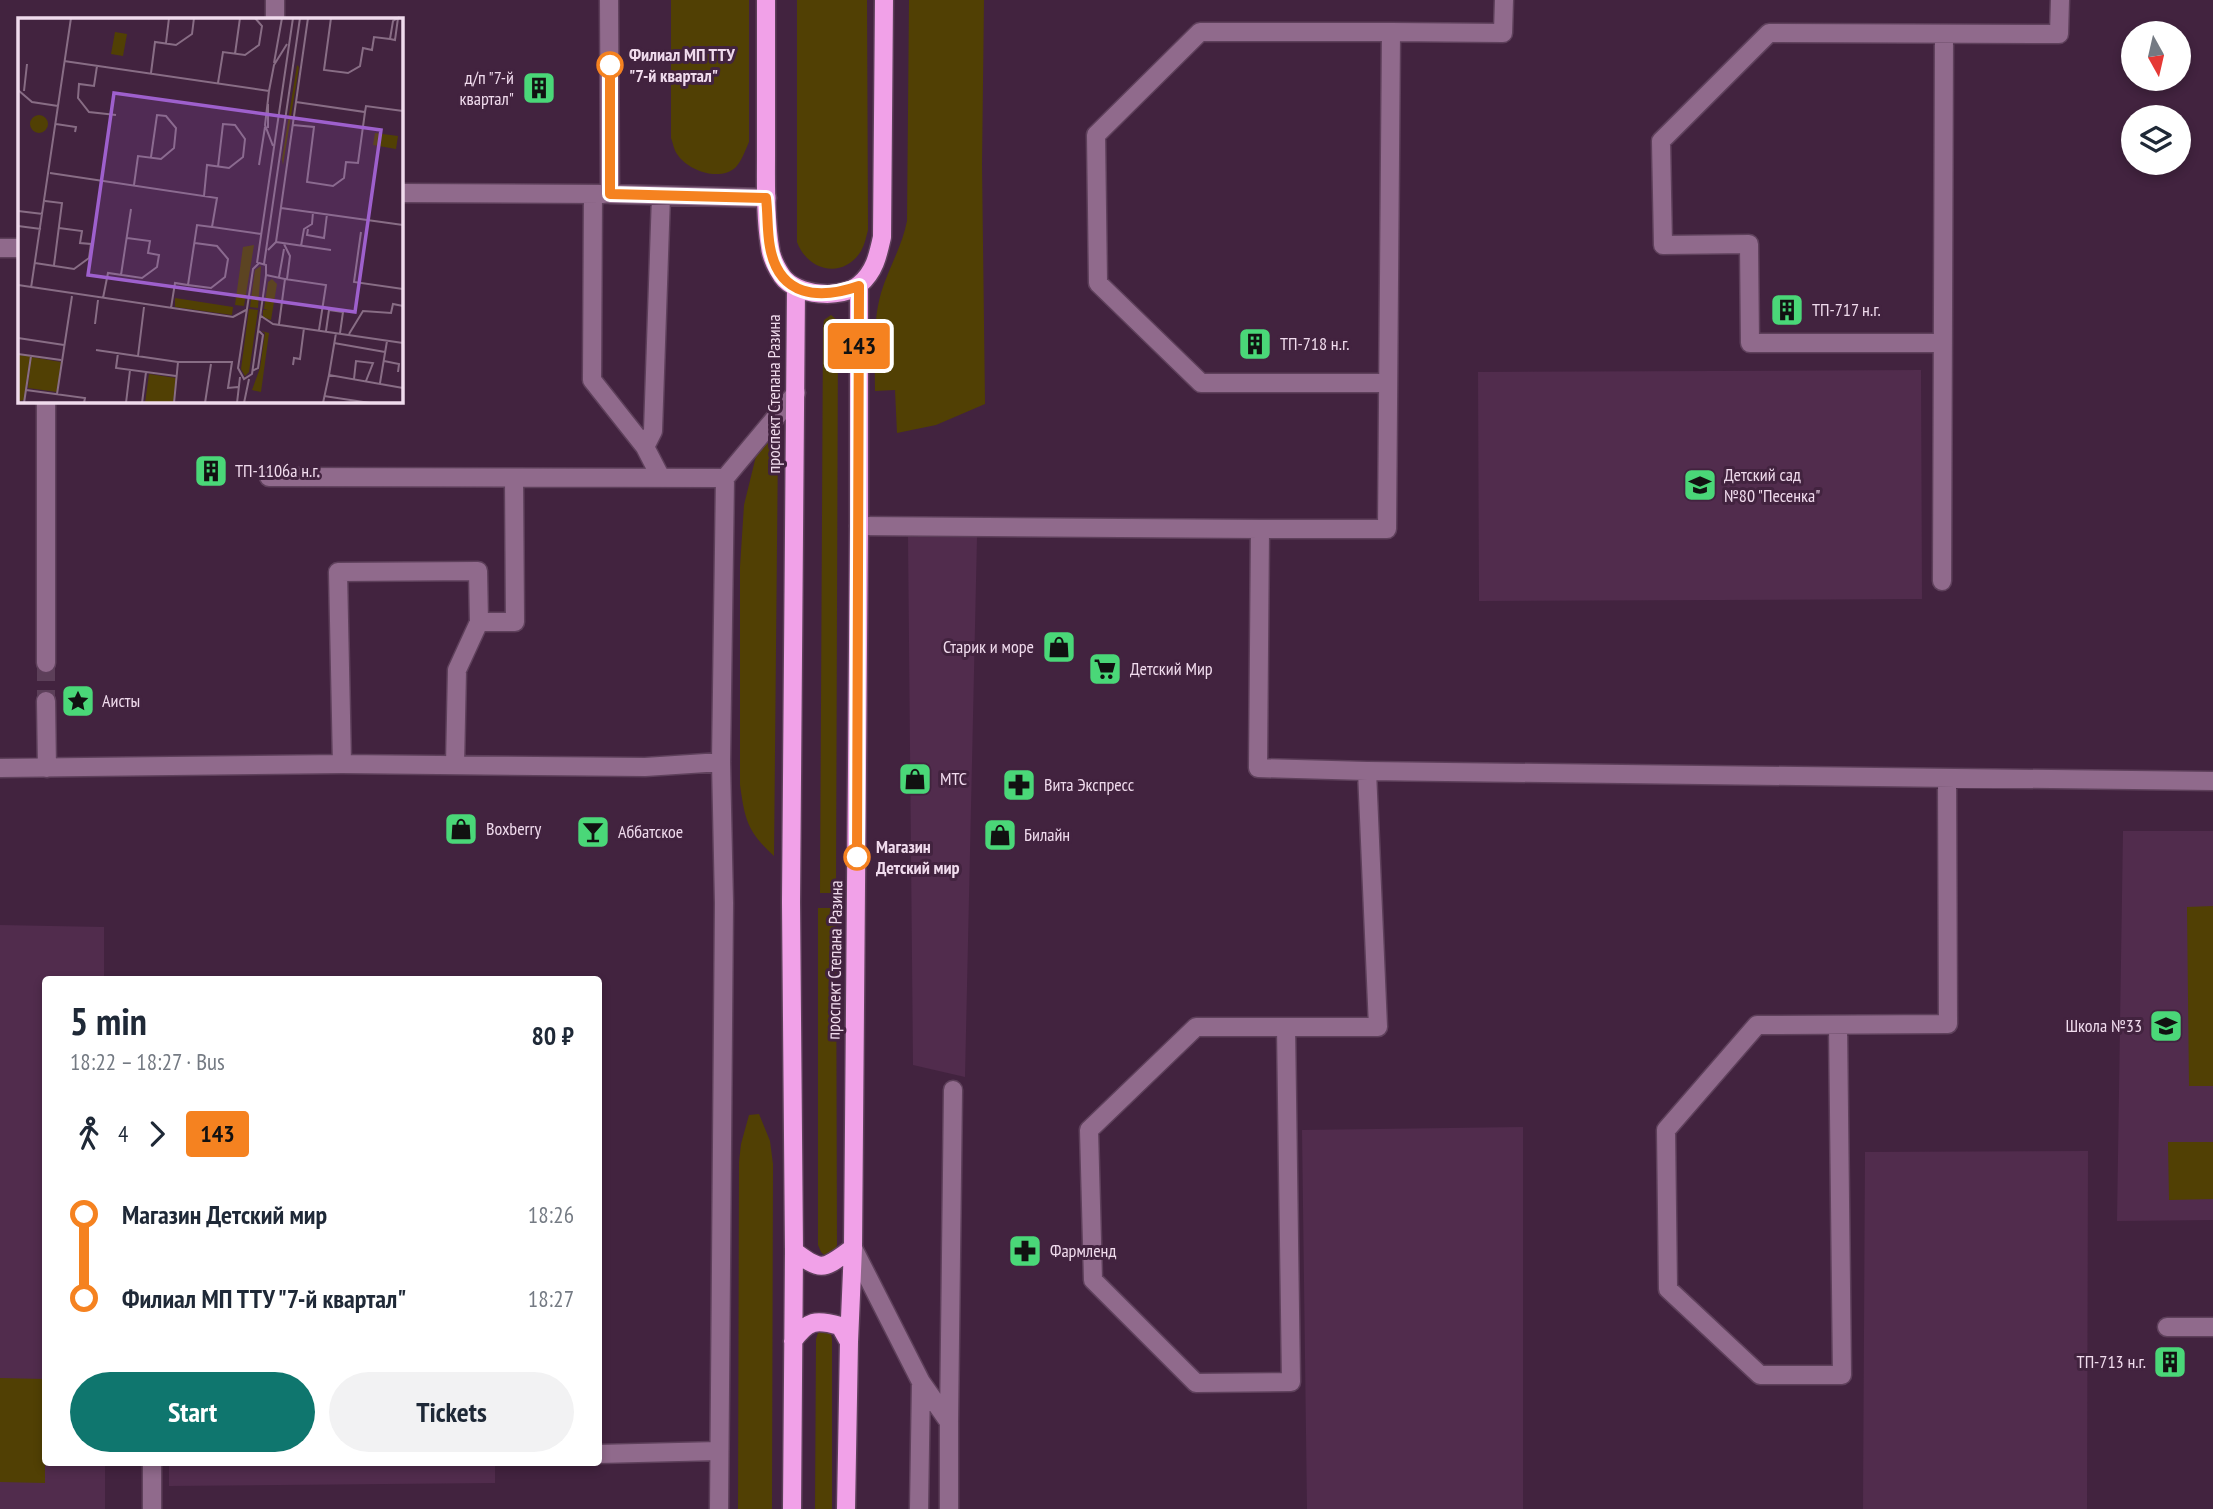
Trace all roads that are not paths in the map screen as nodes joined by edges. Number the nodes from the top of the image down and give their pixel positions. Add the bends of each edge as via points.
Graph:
1 (275, 0) edge
2 (609, 0) edge
3 (766, 0) edge
4 (884, 0) edge
5 (1504, 0) edge
6 (2060, 0) edge
7 (275, 18) edge
8 (1391, 32) junction
9 (1944, 34) junction
10 (402, 193) edge
11 (602, 194) junction
12 (661, 196) junction
13 (766, 198) junction
14 (0, 248) edge
15 (18, 248) edge
16 (859, 286) junction
17 (796, 288) junction
18 (1943, 343) junction
19 (1387, 383) junction
20 (796, 393) junction
21 (46, 402) edge
22 (645, 447) junction
23 (269, 477) dead end
24 (514, 478) junction
25 (662, 478) junction
26 (725, 478) junction
27 (859, 526) junction
28 (1260, 528) junction
29 (1942, 581) dead end
30 (479, 622) junction
31 (46, 663) tunnel mouth
32 (46, 701) tunnel mouth
33 (721, 762) junction
34 (342, 764) junction
35 (455, 765) junction
36 (0, 768) edge
37 (47, 768) junction
38 (1367, 771) junction
39 (1947, 779) junction
40 (2213, 781) edge
41 (1838, 1025) junction
42 (1286, 1027) junction
43 (953, 1090) dead end
44 (853, 1248) junction
45 (794, 1251) junction
46 (2167, 1327) dead end
47 (2213, 1327) edge
48 (793, 1341) junction
49 (849, 1342) junction
50 (921, 1382) junction
51 (949, 1422) junction
52 (719, 1451) junction
53 (602, 1454) edge
54 (152, 1466) edge
55 (152, 1509) edge
56 (719, 1509) edge
57 (792, 1509) edge
58 (846, 1509) edge
59 (919, 1509) edge
60 (949, 1509) edge

1 - 7 lane
2 - 11 lane
3 - 13 main road
4 - 16 main road via 882,237 876,264
5 - 8 lane via 1503,33
6 - 9 lane via 2059,34
8 - 19 lane
8 - 19 lane via 1200,32 1096,135 1098,283 1201,383
9 - 18 lane
9 - 18 lane via 1769,33 1661,141 1663,245 1749,244 1750,342
10 - 11 lane
11 - 12 lane
11 - 22 lane via 592,380
12 - 13 lane
12 - 22 lane via 653,431
13 - 17 main road via 775,265
14 - 15 lane
16 - 17 main road via 813,294
16 - 27 main road, проспект Степана Разина
17 - 20 main road, проспект Степана Разина
18 - 29 lane
19 - 28 lane via 1387,529
20 - 26 lane
20 - 45 main road, проспект Степана Разина via 791,902
21 - 31 lane
22 - 25 lane
23 - 24 lane
24 - 25 lane
24 - 30 lane via 515,622
25 - 26 lane
26 - 33 lane
27 - 28 lane
27 - 44 main road, проспект Степана Разина
28 - 38 lane via 1258,768
30 - 34 lane via 478,571 338,572
30 - 35 lane via 457,670
32 - 37 lane
33 - 35 lane via 645,767
33 - 52 lane
34 - 35 lane
34 - 37 lane
36 - 37 lane
38 - 39 lane
38 - 42 lane via 1378,1027
39 - 40 lane
39 - 41 lane via 1948,1024
41 - 41 lane via 1757,1025 1666,1130 1668,1289 1760,1375 1842,1375
42 - 42 lane via 1196,1027 1090,1130 1093,1280 1196,1383 1291,1382
43 - 51 lane
44 - 45 main road via 828,1265 813,1265
44 - 49 main road, проспект Степана Разина
44 - 50 lane
45 - 48 main road, проспект Степана Разина
46 - 47 lane
48 - 49 main road via 802,1328 821,1321 840,1326
48 - 57 main road, проспект Степана Разина
49 - 58 main road, проспект Степана Разина
50 - 51 lane
50 - 59 lane
51 - 60 lane
52 - 53 lane
52 - 56 lane
54 - 55 lane

